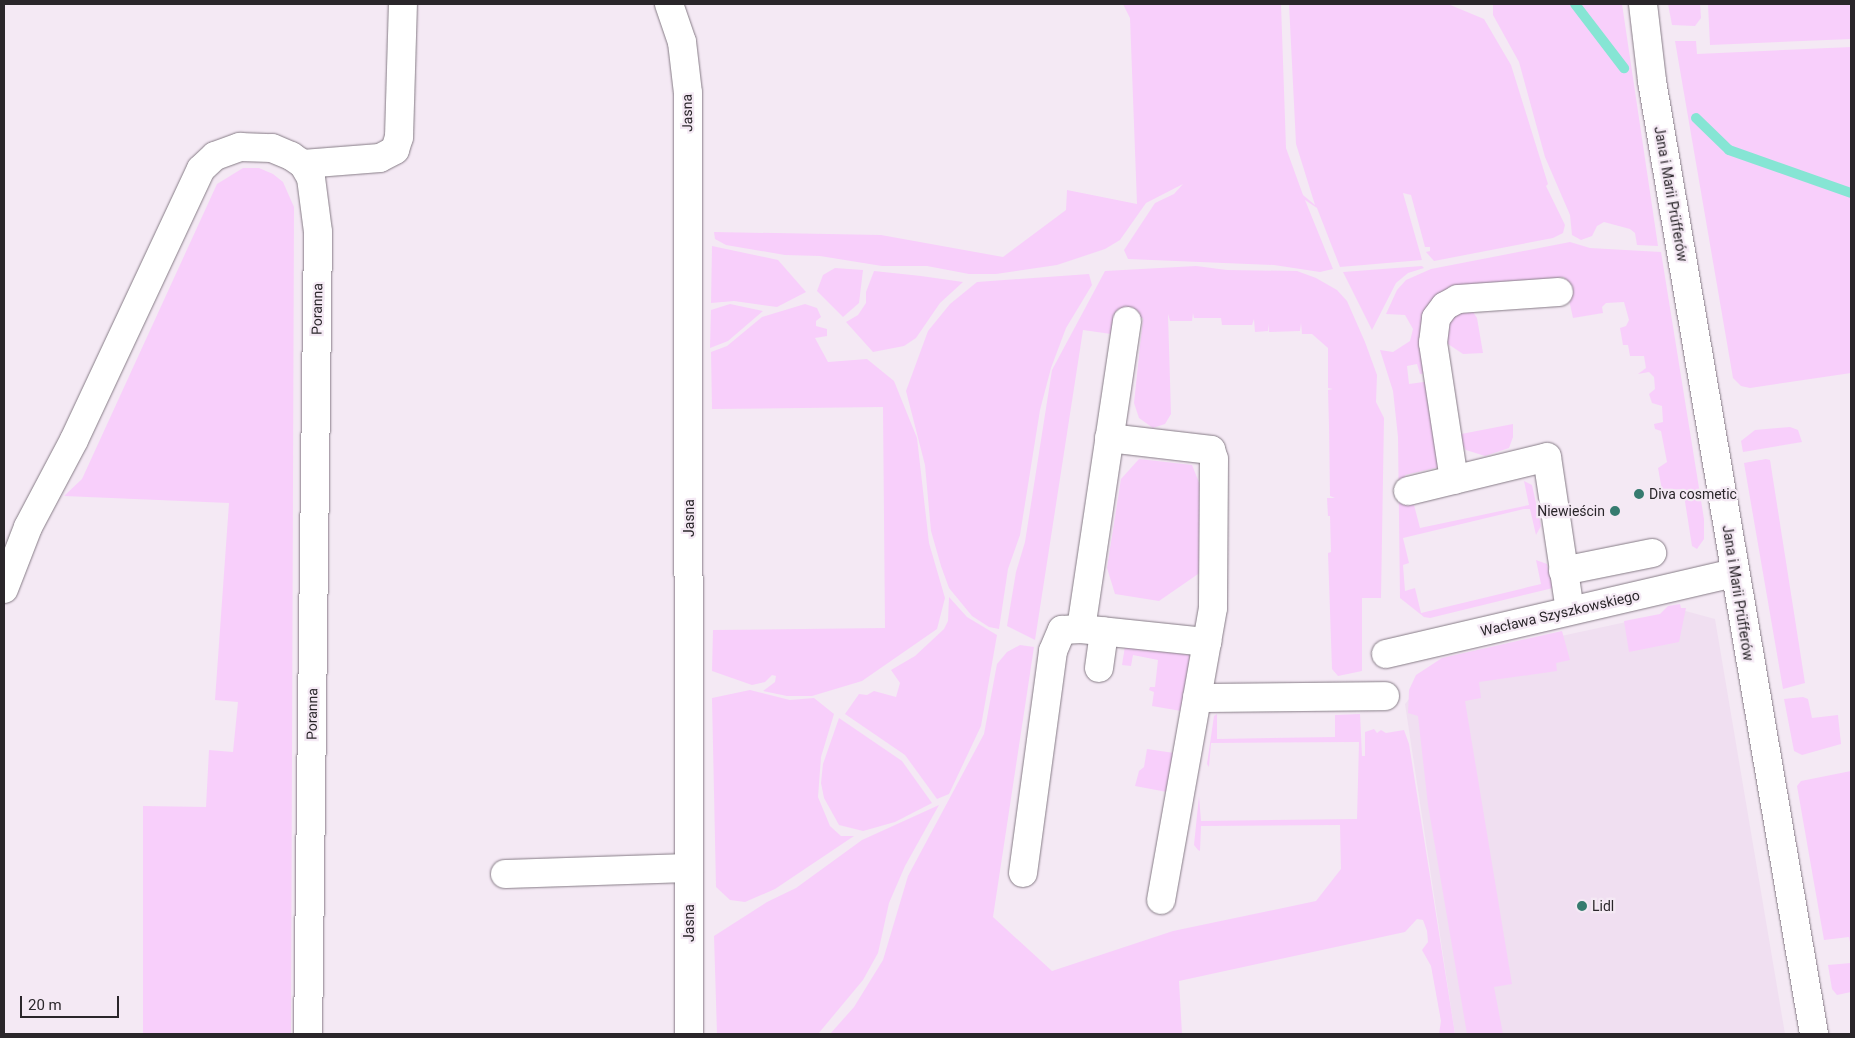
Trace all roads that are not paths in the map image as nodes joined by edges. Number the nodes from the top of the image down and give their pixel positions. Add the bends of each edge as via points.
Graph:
1 (402, 4) edge
2 (669, 4) edge
3 (1643, 4) edge
4 (303, 164) junction
5 (1559, 292) dead end
6 (1127, 321) dead end
7 (1109, 438) junction
8 (1454, 480) junction
9 (1408, 491) dead end
10 (1652, 553) dead end
11 (1563, 571) junction
12 (1734, 573) junction
13 (4, 588) edge
14 (1570, 610) junction
15 (1092, 630) junction
16 (1207, 642) junction
17 (1386, 654) dead end
18 (1099, 668) dead end
19 (1385, 696) dead end
20 (1197, 698) junction
21 (689, 868) junction
22 (1023, 873) dead end
23 (505, 874) dead end
24 (1161, 900) dead end
25 (308, 1034) edge
26 (689, 1034) edge
27 (1814, 1034) edge

1 - 4 street via 399,137 395,150 380,158
2 - 21 street, Jasna via 682,42 688,93
3 - 12 street, Jana i Marii Prüfferów via 1652,81
4 - 13 street via 272,148 248,146 215,156 201,170 74,440 28,527
4 - 25 street, Poranna via 314,193 318,232
5 - 8 street via 1458,299 1445,306 1436,318 1433,343
6 - 7 street
7 - 15 street
7 - 16 street via 1211,450 1214,459 1213,608
8 - 9 street
8 - 11 street via 1547,457
10 - 11 street
11 - 14 street
12 - 14 street, Wacława Szyszkowskiego
12 - 27 street, Jana i Marii Prüfferów
14 - 17 street, Wacława Szyszkowskiego
15 - 16 street
15 - 18 street
15 - 22 street via 1062,630 1053,651
16 - 20 street
19 - 20 street
20 - 24 street
21 - 23 street
21 - 26 street, Jasna

